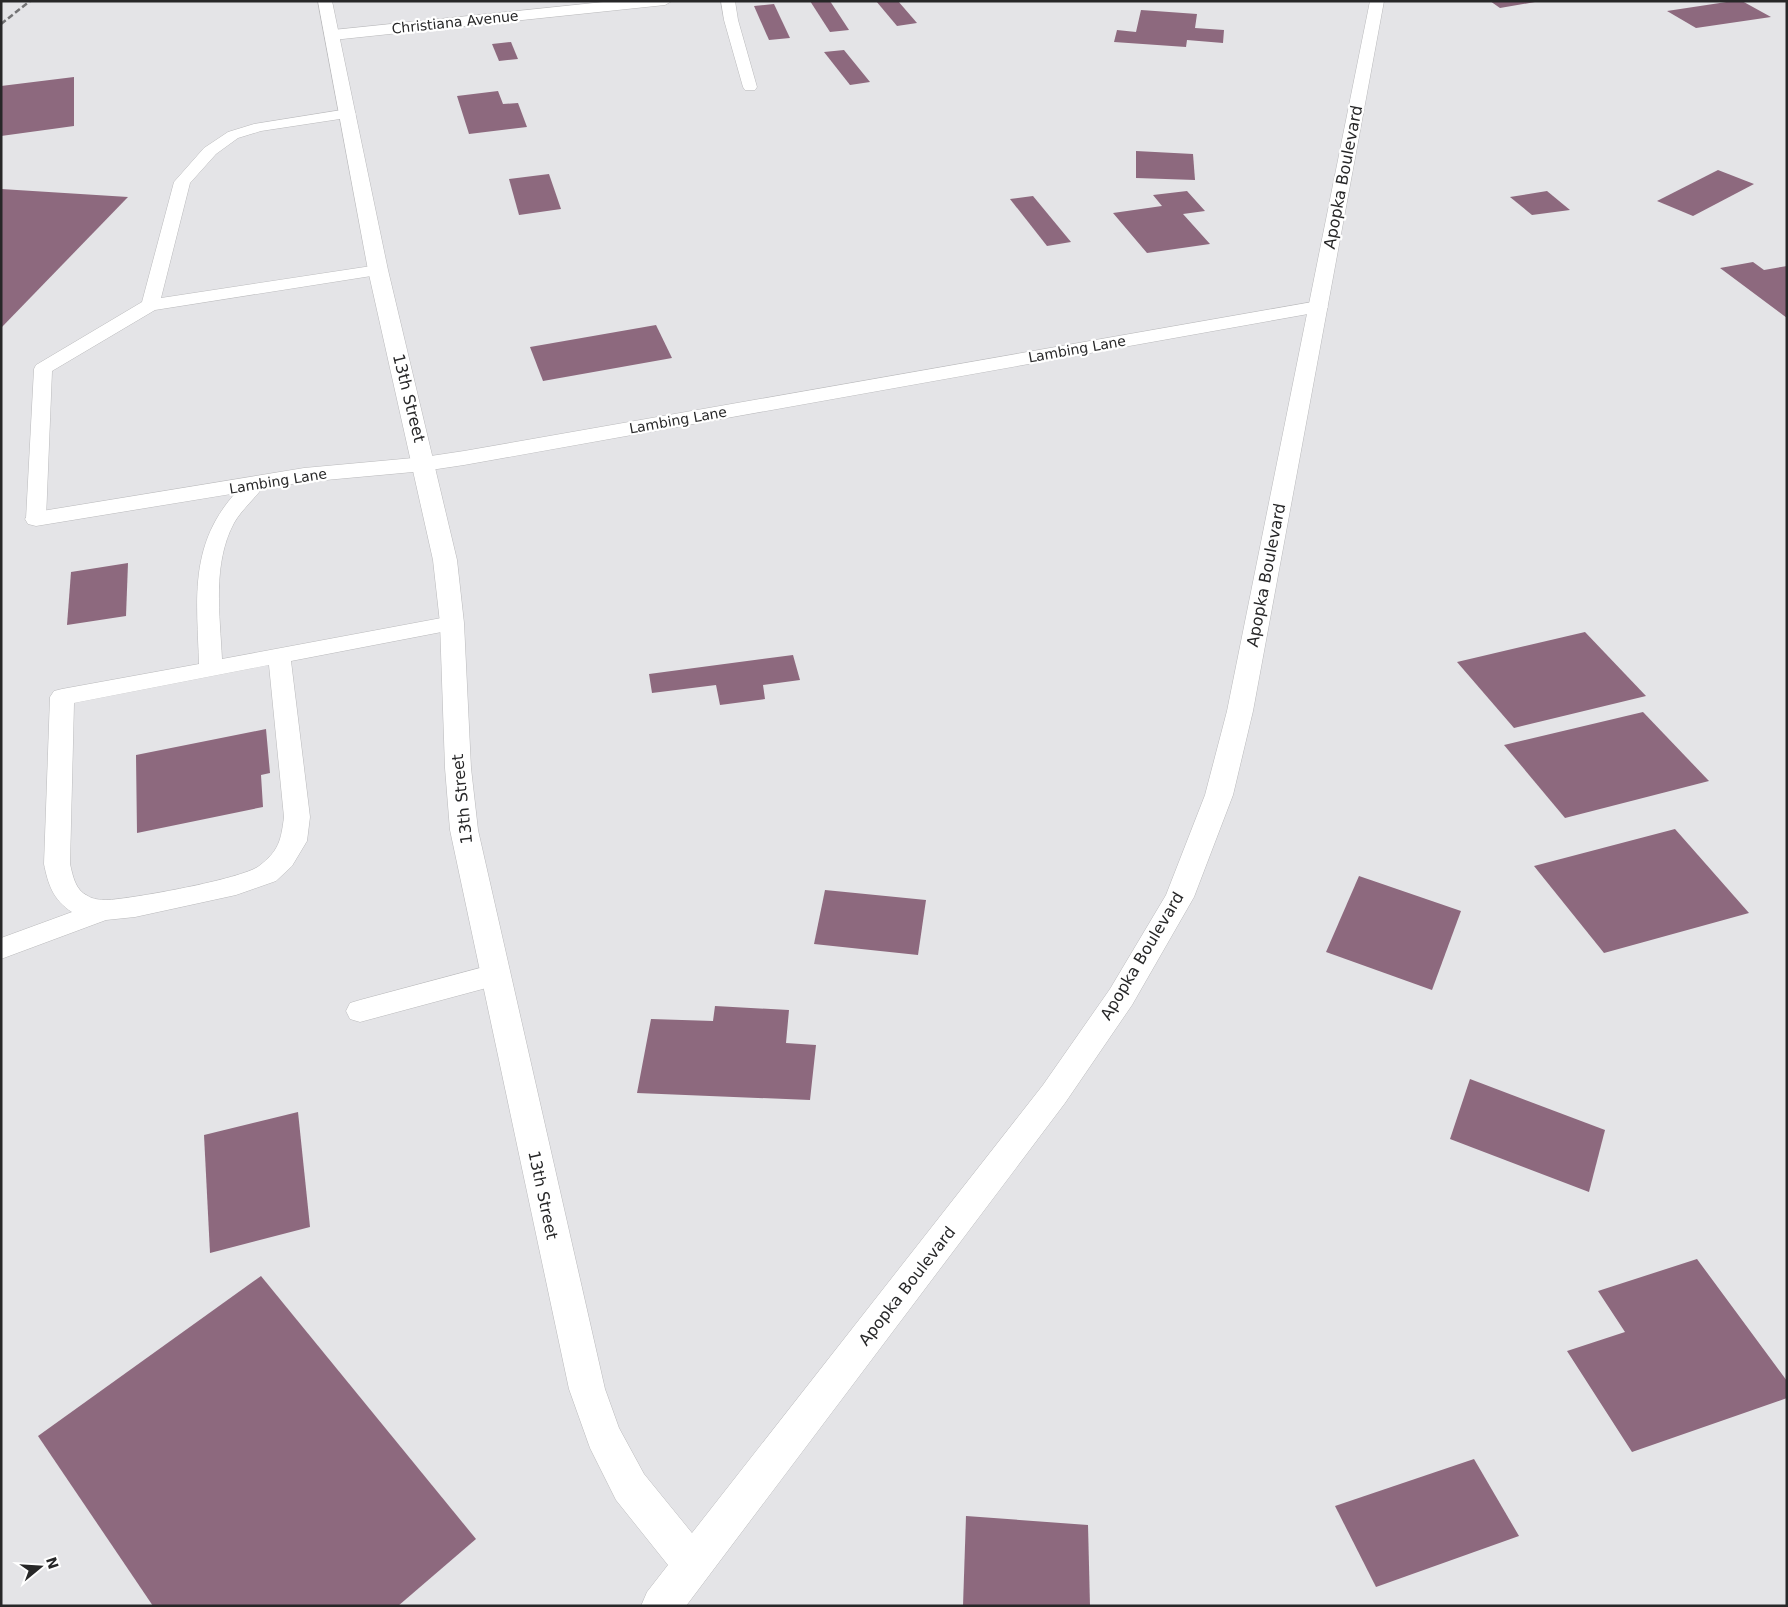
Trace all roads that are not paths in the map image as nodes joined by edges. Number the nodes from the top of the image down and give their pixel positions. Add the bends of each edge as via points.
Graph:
1 (325, 1) edge
2 (665, 1) edge
3 (728, 1) edge
4 (1377, 1) edge
5 (333, 35) junction
6 (750, 87) dead end
7 (348, 114) junction
8 (378, 270) junction
9 (150, 305) junction
10 (1318, 307) junction
11 (424, 464) junction
12 (255, 484) junction
13 (36, 519) joint
14 (452, 623) junction
15 (279, 656) junction
16 (210, 669) junction
17 (104, 910) junction
18 (1, 949) edge
19 (495, 975) junction
20 (360, 1011) dead end
21 (693, 1565) junction
22 (661, 1606) edge

1 - 5 street, 13th Street
2 - 5 street, Christiana Avenue
3 - 6 lane
4 - 10 street, Apopka Boulevard
5 - 7 street, 13th Street
7 - 8 street, 13th Street
7 - 9 lane via 259,127 233,135 210,151 182,182
8 - 9 lane
8 - 11 street, 13th Street
9 - 13 lane via 43,369
10 - 11 street, Lambing Lane
10 - 21 street, Apopka Boulevard via 1240,711 1219,795 1180,897 1121,997 1054,1094
11 - 12 street, Lambing Lane via 304,475
11 - 14 street, 13th Street via 445,560
12 - 13 street, Lambing Lane
12 - 16 lane via 223,524 213,547 209,571
14 - 15 lane
14 - 19 street, 13th Street via 464,830
15 - 16 lane
15 - 17 lane via 297,818 294,841 283,859 267,874 236,885 135,907
16 - 17 lane via 62,697 56,864 62,887 79,904
17 - 18 lane
19 - 20 lane
19 - 21 street, 13th Street via 586,1389 603,1435 630,1487
21 - 22 street, Apopka Boulevard

